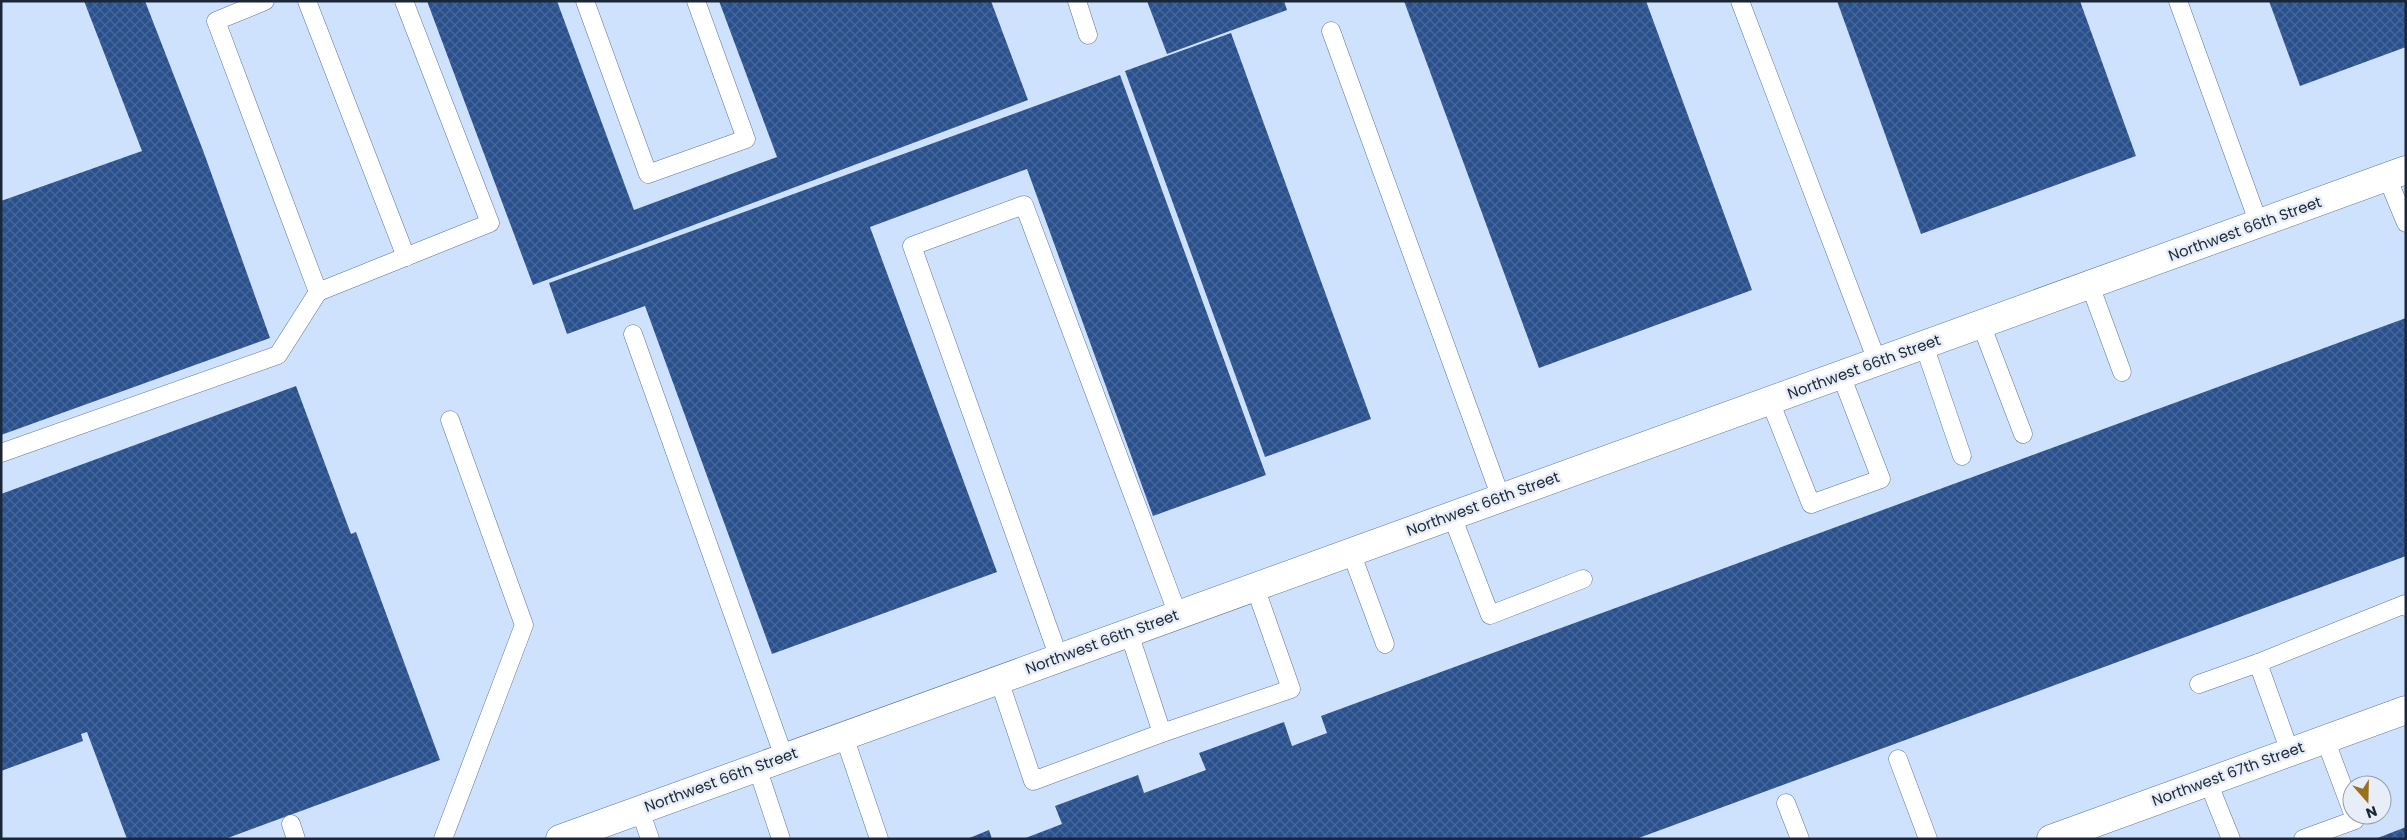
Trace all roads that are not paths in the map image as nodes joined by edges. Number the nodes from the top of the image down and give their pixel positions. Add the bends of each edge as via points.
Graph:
1 (265, 1) edge
2 (307, 1) edge
3 (404, 1) edge
4 (585, 1) edge
5 (696, 1) edge
6 (1076, 1) edge
7 (1740, 1) edge
8 (2178, 1) edge
9 (1331, 31) dead end
10 (1088, 35) dead end
11 (2396, 174) edge
12 (2406, 223) edge
13 (2259, 224) junction
14 (406, 257) junction
15 (2090, 284) junction
16 (318, 292) junction
17 (1981, 324) junction
18 (633, 334) dead end
19 (1924, 345) junction
20 (1877, 361) junction
21 (2122, 372) dead end
22 (1841, 375) junction
23 (1770, 401) junction
24 (450, 420) dead end
25 (2022, 434) dead end
26 (1, 453) edge
27 (1962, 456) dead end
28 (1501, 498) junction
29 (1452, 516) junction
30 (1351, 552) junction
31 (1582, 579) dead end
32 (1255, 588) junction
33 (2406, 607) edge
34 (1178, 615) junction
35 (1129, 633) junction
36 (1385, 644) dead end
37 (1059, 658) junction
38 (2258, 662) junction
39 (999, 680) junction
40 (2199, 684) dead end
41 (2406, 710) edge
42 (1162, 733) junction
43 (844, 736) junction
44 (2325, 739) junction
45 (2290, 752) junction
46 (784, 758) junction
47 (1898, 759) dead end
48 (757, 768) junction
49 (2208, 782) junction
50 (2342, 784) edge
51 (1786, 803) dead end
52 (640, 810) junction
53 (2342, 825) edge
54 (443, 839) edge
55 (560, 839) edge
56 (650, 839) edge
57 (781, 839) edge
58 (880, 839) edge
59 (1800, 839) edge
60 (1928, 839) edge
61 (2051, 839) edge
62 (2231, 839) edge
63 (2304, 839) edge

1 - 16 lane via 216,22
2 - 14 lane
3 - 14 lane via 490,223
4 - 5 lane via 648,174 746,138
6 - 10 lane
7 - 20 lane
8 - 13 lane
9 - 28 lane
11 - 12 lane
11 - 13 street, Northwest 66th Street
13 - 15 street, Northwest 66th Street
14 - 16 lane
15 - 17 street, Northwest 66th Street
15 - 21 lane
16 - 26 lane via 278,354
17 - 19 street, Northwest 66th Street
17 - 25 lane
18 - 46 lane
19 - 20 street, Northwest 66th Street
19 - 27 lane
20 - 22 street, Northwest 66th Street
22 - 23 street, Northwest 66th Street
22 - 23 lane via 1881,479 1811,504
23 - 28 street, Northwest 66th Street
24 - 54 lane via 524,625
28 - 29 street, Northwest 66th Street
29 - 30 street, Northwest 66th Street
29 - 31 lane via 1490,615
30 - 32 street, Northwest 66th Street
30 - 36 lane
32 - 34 street, Northwest 66th Street
32 - 42 lane via 1291,689
33 - 38 lane via 2405,604
34 - 35 street, Northwest 66th Street
34 - 37 lane via 1024,205 1014,208 912,246
35 - 37 street, Northwest 66th Street
35 - 42 lane
37 - 39 street, Northwest 66th Street
38 - 40 lane
38 - 45 lane
39 - 42 lane via 1033,782
39 - 43 street, Northwest 66th Street
41 - 44 street, Northwest 67th Street
43 - 46 street, Northwest 66th Street
43 - 58 lane
44 - 45 street, Northwest 67th Street
44 - 50 lane
45 - 49 street, Northwest 67th Street
46 - 48 street, Northwest 66th Street
47 - 60 lane
48 - 52 street, Northwest 66th Street
48 - 57 lane
49 - 61 street, Northwest 67th Street
49 - 62 lane
51 - 59 lane
52 - 55 street, Northwest 66th Street
52 - 56 lane
53 - 63 lane

